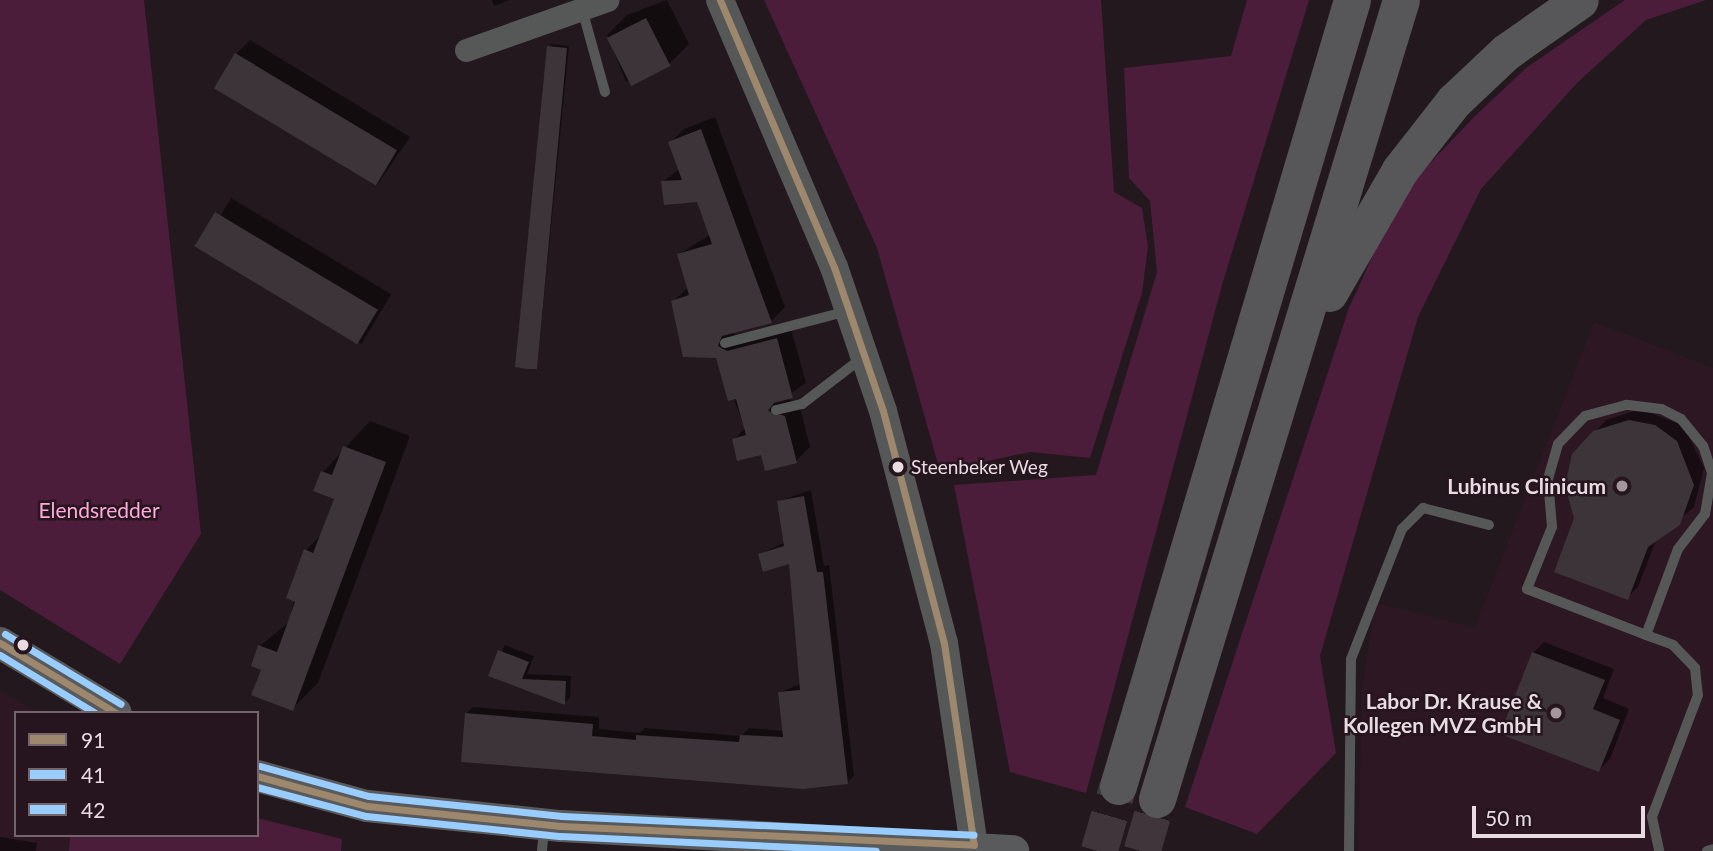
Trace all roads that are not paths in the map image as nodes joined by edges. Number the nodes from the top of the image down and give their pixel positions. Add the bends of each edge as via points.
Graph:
1 (607, 0) edge
2 (720, 0) edge
3 (1352, 0) edge
4 (1401, 0) edge
5 (1580, 0) edge
6 (582, 9) junction
7 (466, 50) dead end
8 (604, 92) dead end
9 (849, 311) junction
10 (725, 343) dead end
11 (1297, 349) junction
12 (865, 356) junction
13 (776, 410) dead end
14 (1489, 525) dead end
15 (1646, 635) junction
16 (0, 643) edge
17 (113, 711) edge
18 (259, 777) edge
19 (1118, 786) tunnel mouth
20 (1157, 799) tunnel mouth
21 (543, 837) edge
22 (974, 848) edge
23 (1713, 849) edge
24 (1013, 851) edge
25 (1349, 851) edge
26 (1659, 851) edge
27 (1707, 851) edge

1 - 6 street
2 - 9 street
3 - 19 highway
4 - 11 highway
5 - 11 highway via 1506,52 1454,101 1399,170
6 - 7 street
6 - 8 lane
9 - 10 lane
9 - 12 street
11 - 20 highway
12 - 13 lane via 802,404
12 - 22 street via 944,643
14 - 25 lane via 1423,508 1397,540 1352,659
15 - 15 lane via 1527,589 1552,527 1553,456 1585,416 1643,405 1673,414 1693,431 1710,460 1710,500 1698,527 1678,549
15 - 26 lane via 1686,655 1699,682 1652,817
16 - 17 main road
18 - 21 main road via 367,806
21 - 22 main road
22 - 24 main road
23 - 27 lane

